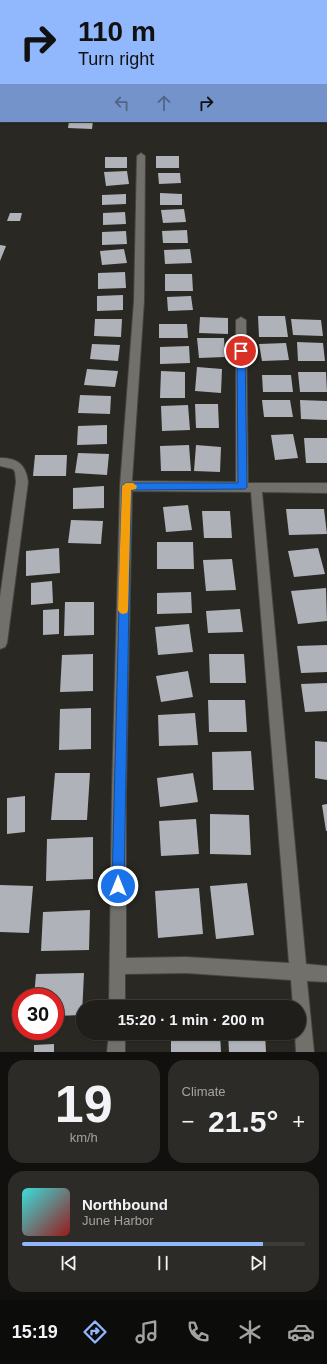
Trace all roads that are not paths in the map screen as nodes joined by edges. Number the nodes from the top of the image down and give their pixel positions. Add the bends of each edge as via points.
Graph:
1 (140, 156) dead end
2 (241, 320) dead end
3 (0, 462) edge
4 (126, 486) junction
5 (249, 487) junction
6 (327, 488) edge
7 (0, 643) edge
8 (118, 966) junction
9 (298, 971) junction
10 (327, 974) edge
11 (117, 1000) edge
12 (117, 1040) edge
13 (116, 1052) edge
14 (305, 1052) edge

1 - 4 street via 139,301
2 - 5 street
3 - 7 street via 10,462 18,466 22,473
4 - 5 street
4 - 8 street
5 - 6 street
5 - 9 street
8 - 9 street
8 - 11 street
9 - 10 street
9 - 14 street
12 - 13 street

